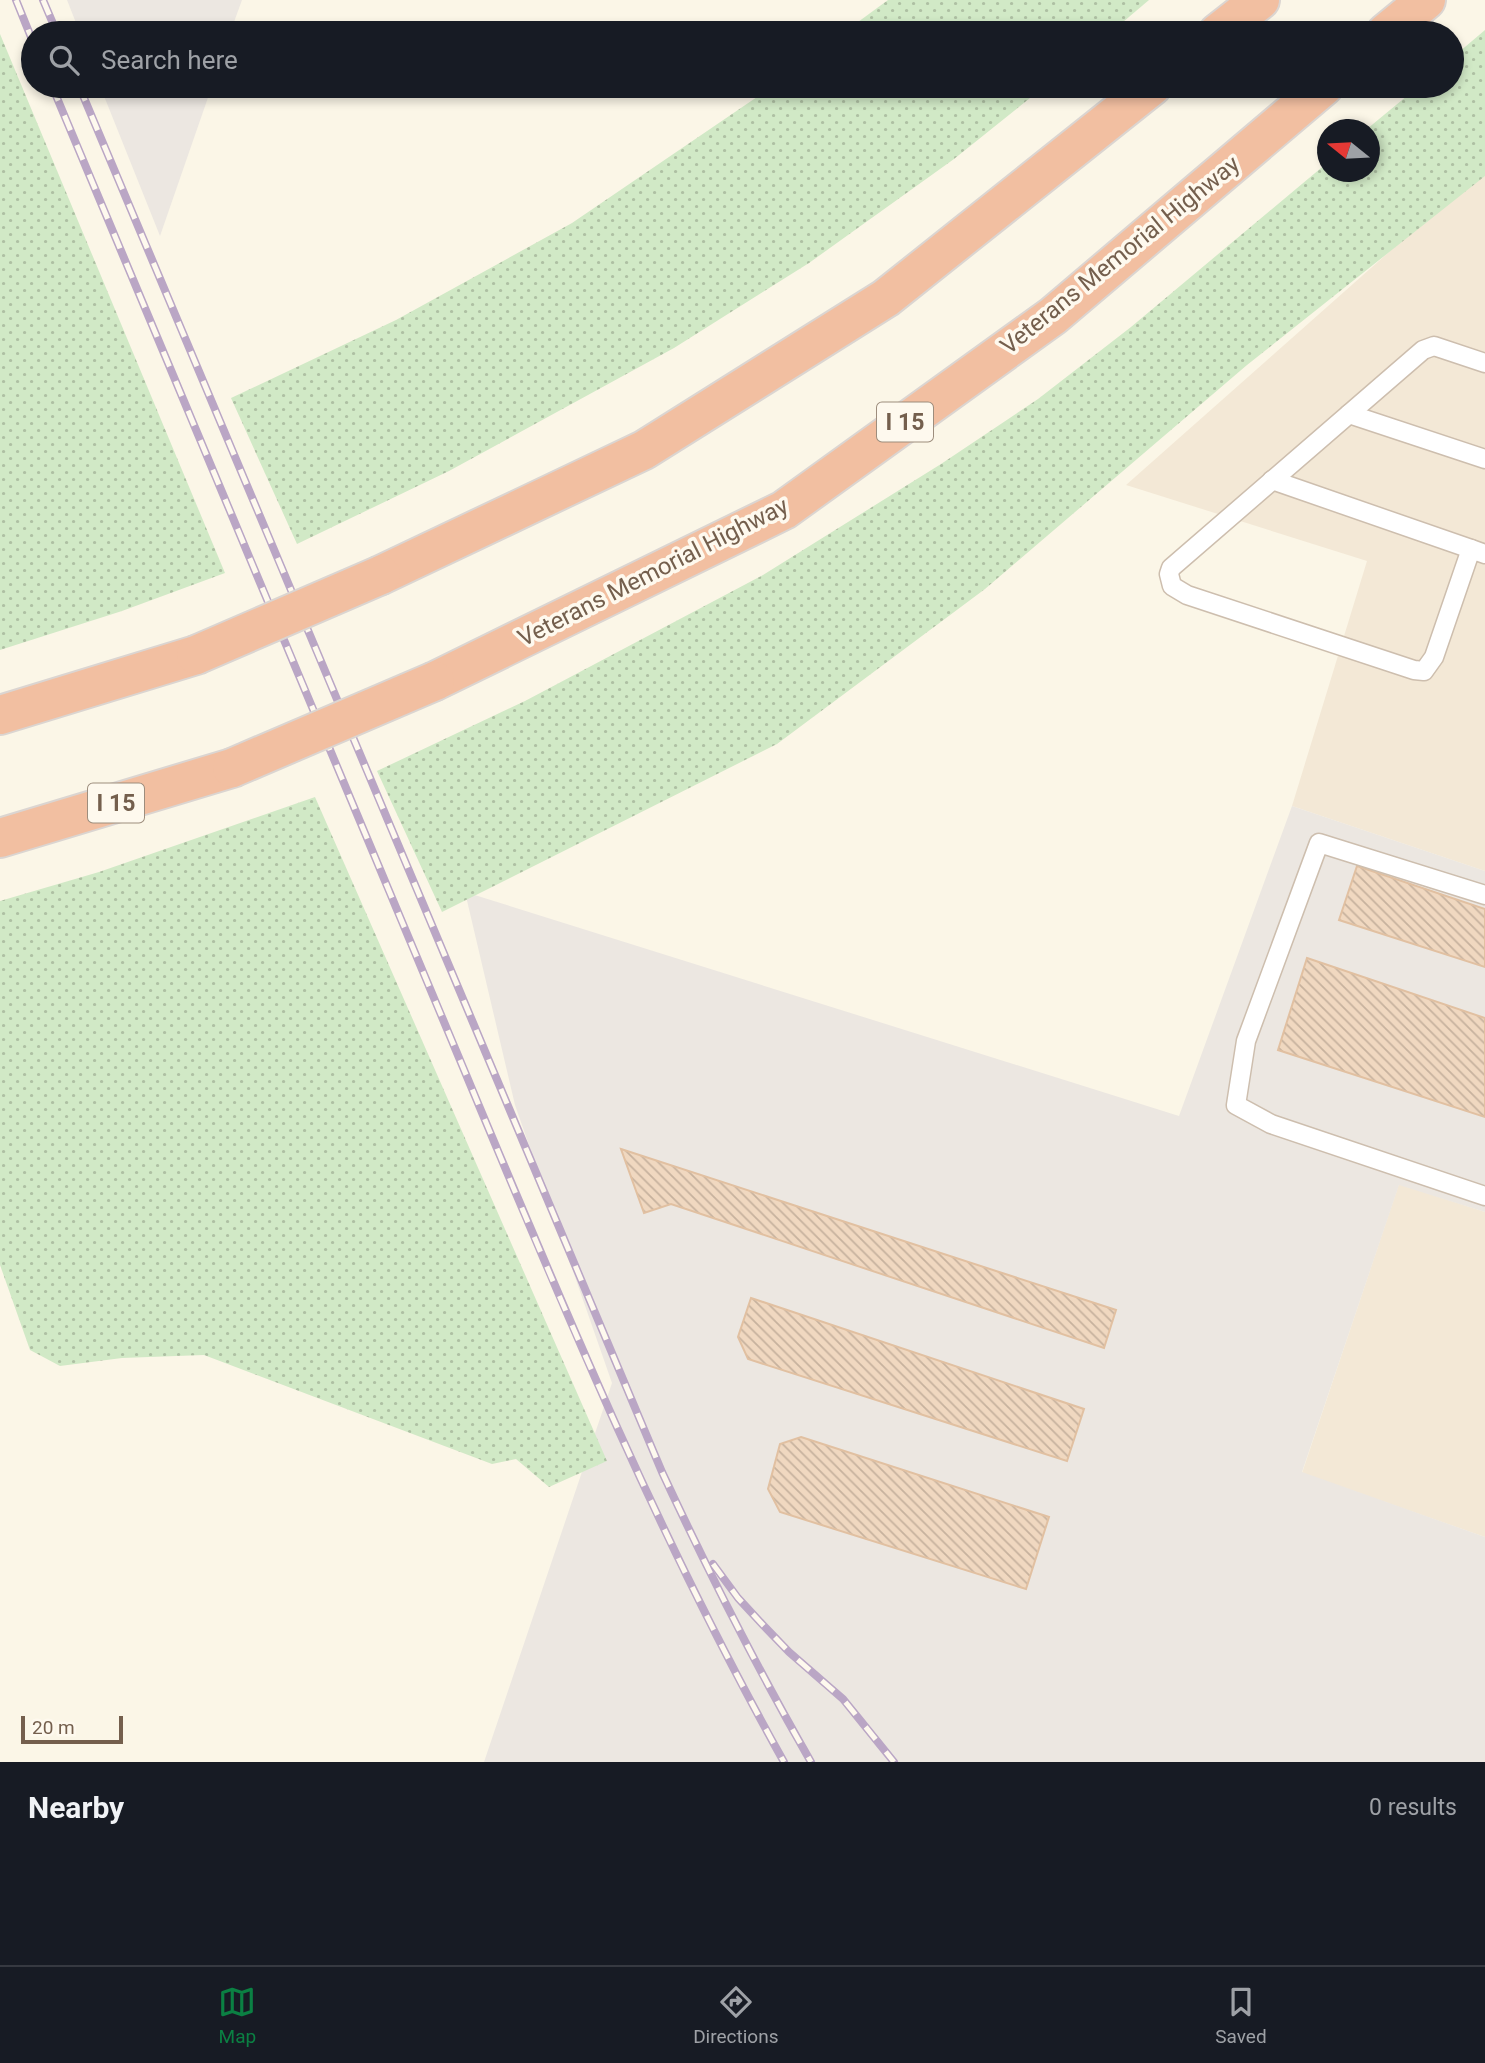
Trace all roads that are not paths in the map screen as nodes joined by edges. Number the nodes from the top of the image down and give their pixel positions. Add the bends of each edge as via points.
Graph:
1 (1260, 0) edge
2 (1426, 0) edge
3 (1233, 21) edge
4 (1401, 21) edge
5 (1137, 98) edge
6 (1310, 98) edge
7 (1485, 363) edge
8 (1349, 414) junction
9 (1485, 459) edge
10 (1272, 480) junction
11 (1478, 552) edge
12 (0, 715) edge
13 (0, 838) edge
14 (1485, 895) edge
15 (1485, 1196) edge

1 - 3 highway
2 - 4 highway
5 - 12 highway, bridge via 886,298 644,450 381,575 196,655
6 - 13 highway, Veterans Memorial Highway / I 15, bridge via 1053,316 784,510 435,681 232,768
7 - 8 lane via 1434,346 1423,350
8 - 9 lane
8 - 10 lane
10 - 11 lane
10 - 11 lane via 1171,568 1172,586 1187,595 1424,671
14 - 15 lane via 1319,843 1246,1041 1236,1105 1271,1124

